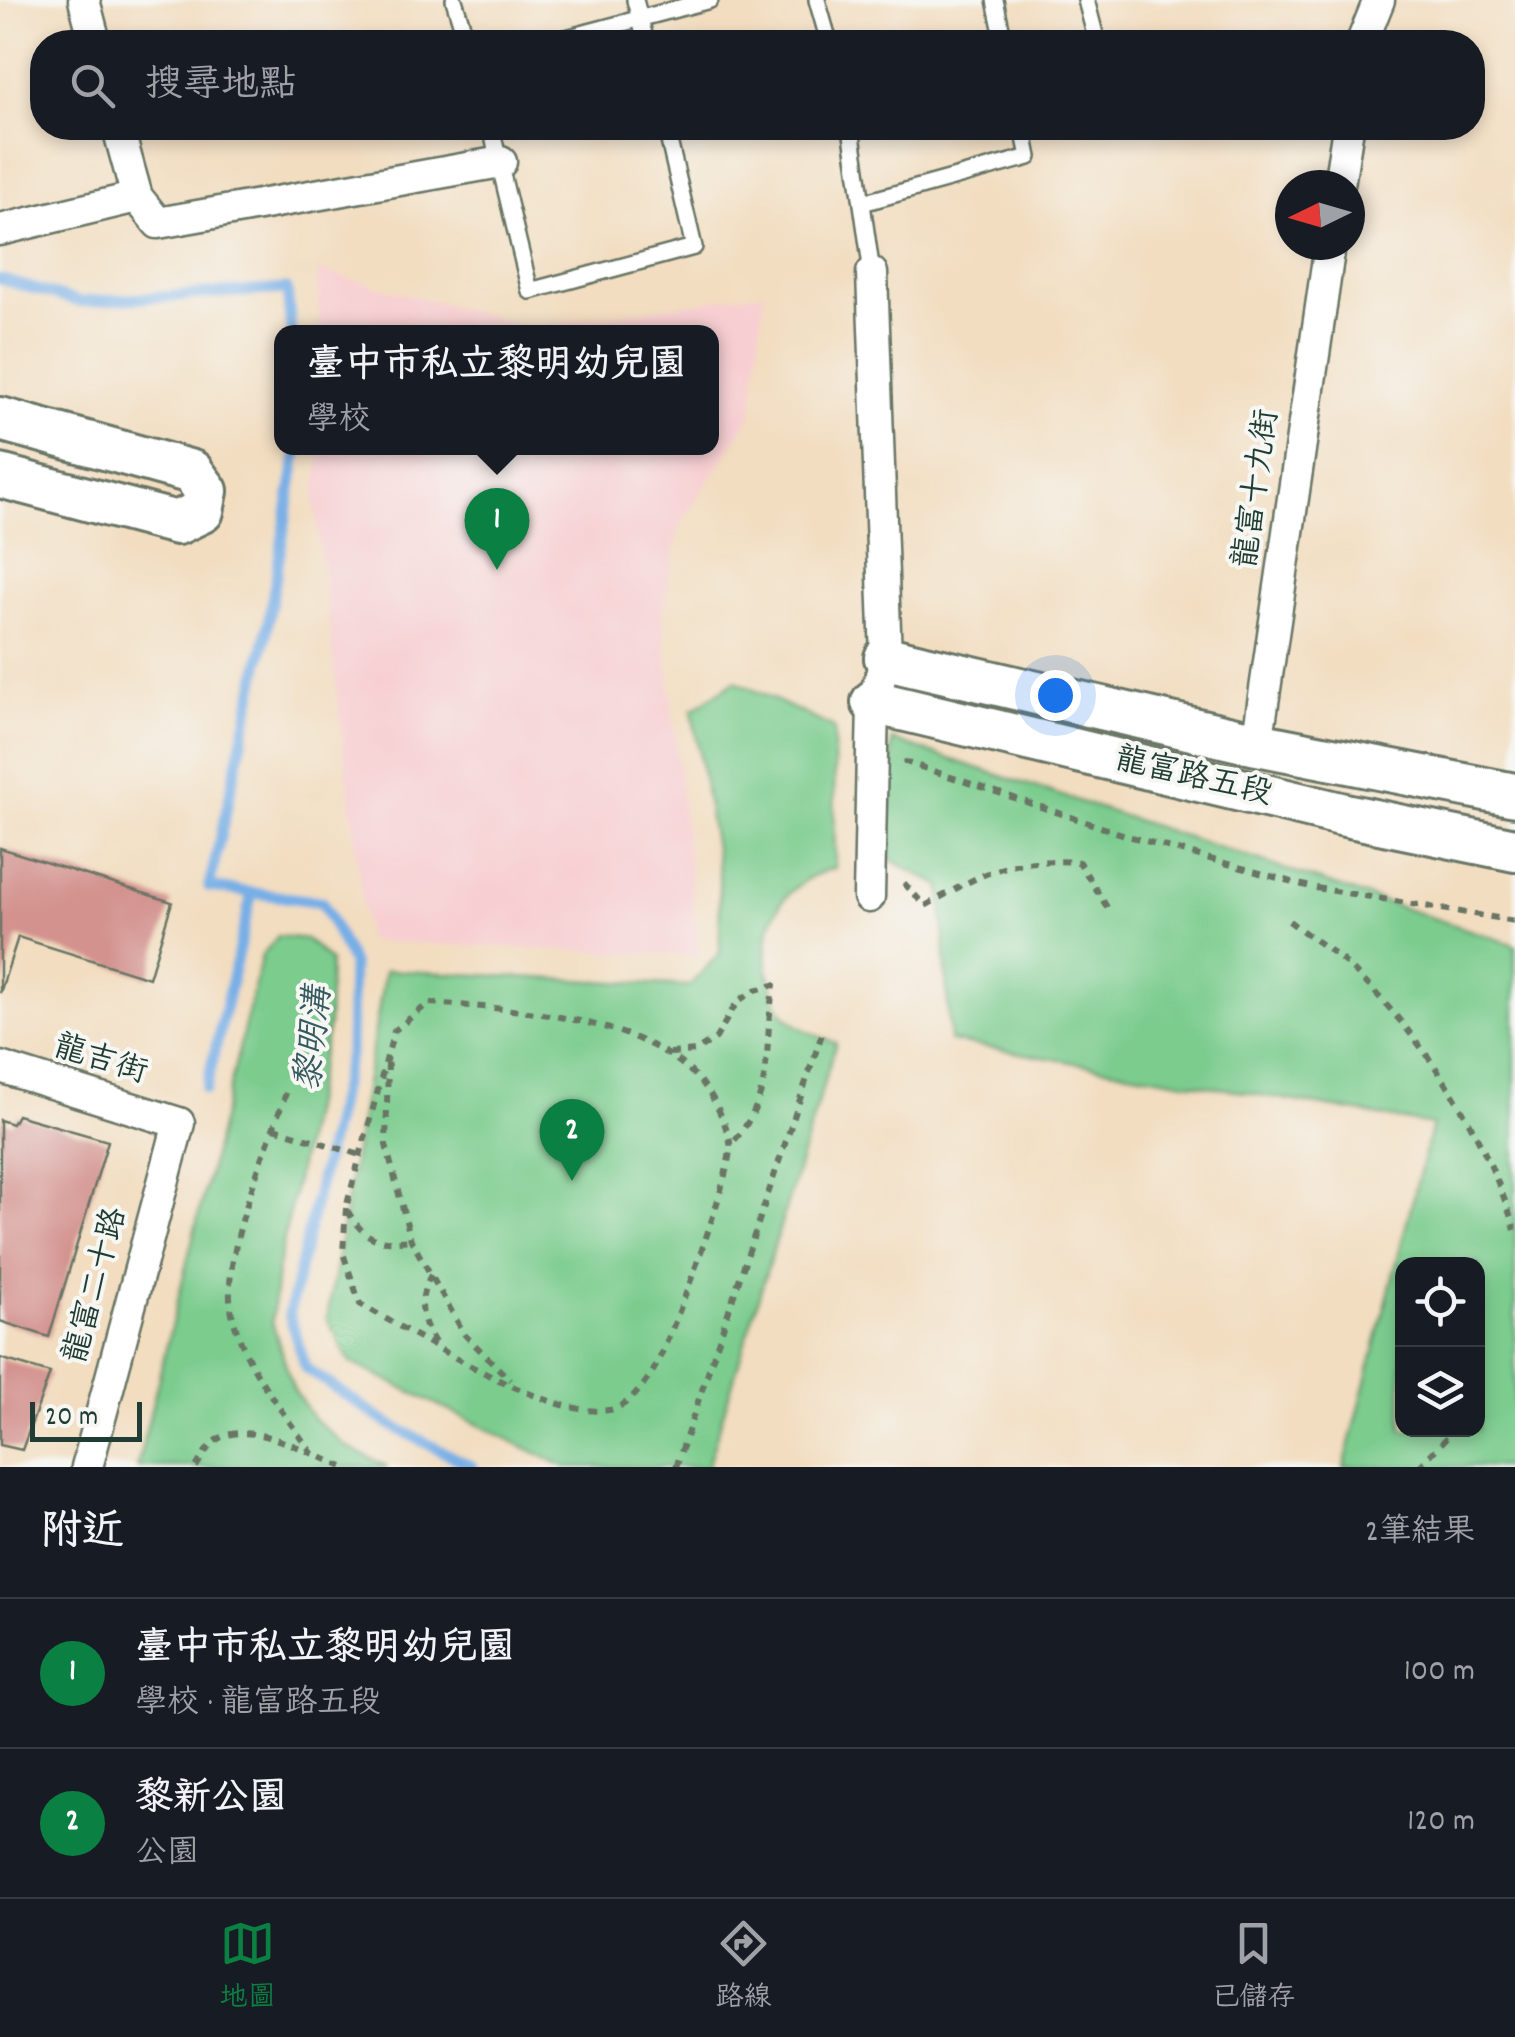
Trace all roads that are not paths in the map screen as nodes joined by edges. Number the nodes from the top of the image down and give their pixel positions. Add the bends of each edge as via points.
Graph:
1 (84, 0) edge
2 (454, 0) edge
3 (635, 0) edge
4 (710, 0) edge
5 (817, 0) edge
6 (995, 0) edge
7 (1086, 0) edge
8 (1379, 0) edge
9 (640, 20) junction
10 (92, 30) edge
11 (463, 30) edge
12 (600, 30) edge
13 (643, 30) edge
14 (826, 30) edge
15 (1001, 30) edge
16 (1094, 30) edge
17 (1367, 30) edge
18 (121, 140) edge
19 (495, 140) edge
20 (669, 140) edge
21 (853, 140) edge
22 (1025, 140) edge
23 (1346, 140) edge
24 (501, 162) junction
25 (1341, 170) edge
26 (137, 197) junction
27 (862, 203) junction
28 (0, 230) edge
29 (1328, 260) edge
30 (872, 273) joint
31 (0, 419) edge
32 (0, 476) edge
33 (886, 658) junction
34 (872, 702) junction
35 (1257, 744) junction
36 (1515, 796) edge
37 (1515, 850) edge
38 (869, 898) dead end
39 (0, 1067) edge
40 (179, 1123) joint
41 (87, 1467) edge

1 - 10 street
2 - 11 lane
3 - 9 lane
4 - 9 lane
5 - 14 lane
6 - 15 lane
7 - 16 lane
8 - 17 street
9 - 12 lane
9 - 13 lane
18 - 26 street
19 - 24 lane
20 - 24 lane via 694,247 530,291
21 - 27 lane
22 - 27 lane via 1029,157
23 - 25 street
24 - 26 street via 158,222
26 - 28 street
27 - 30 lane
29 - 35 street, 龍富十九街
30 - 33 street
31 - 32 street via 192,472 206,491 202,511 176,523
33 - 34 street
33 - 35 street, 龍富路五段
34 - 37 street, 龍富路五段
34 - 38 street
35 - 36 street, 龍富路五段
39 - 40 street, 龍吉街
40 - 41 street, 龍富二十路

